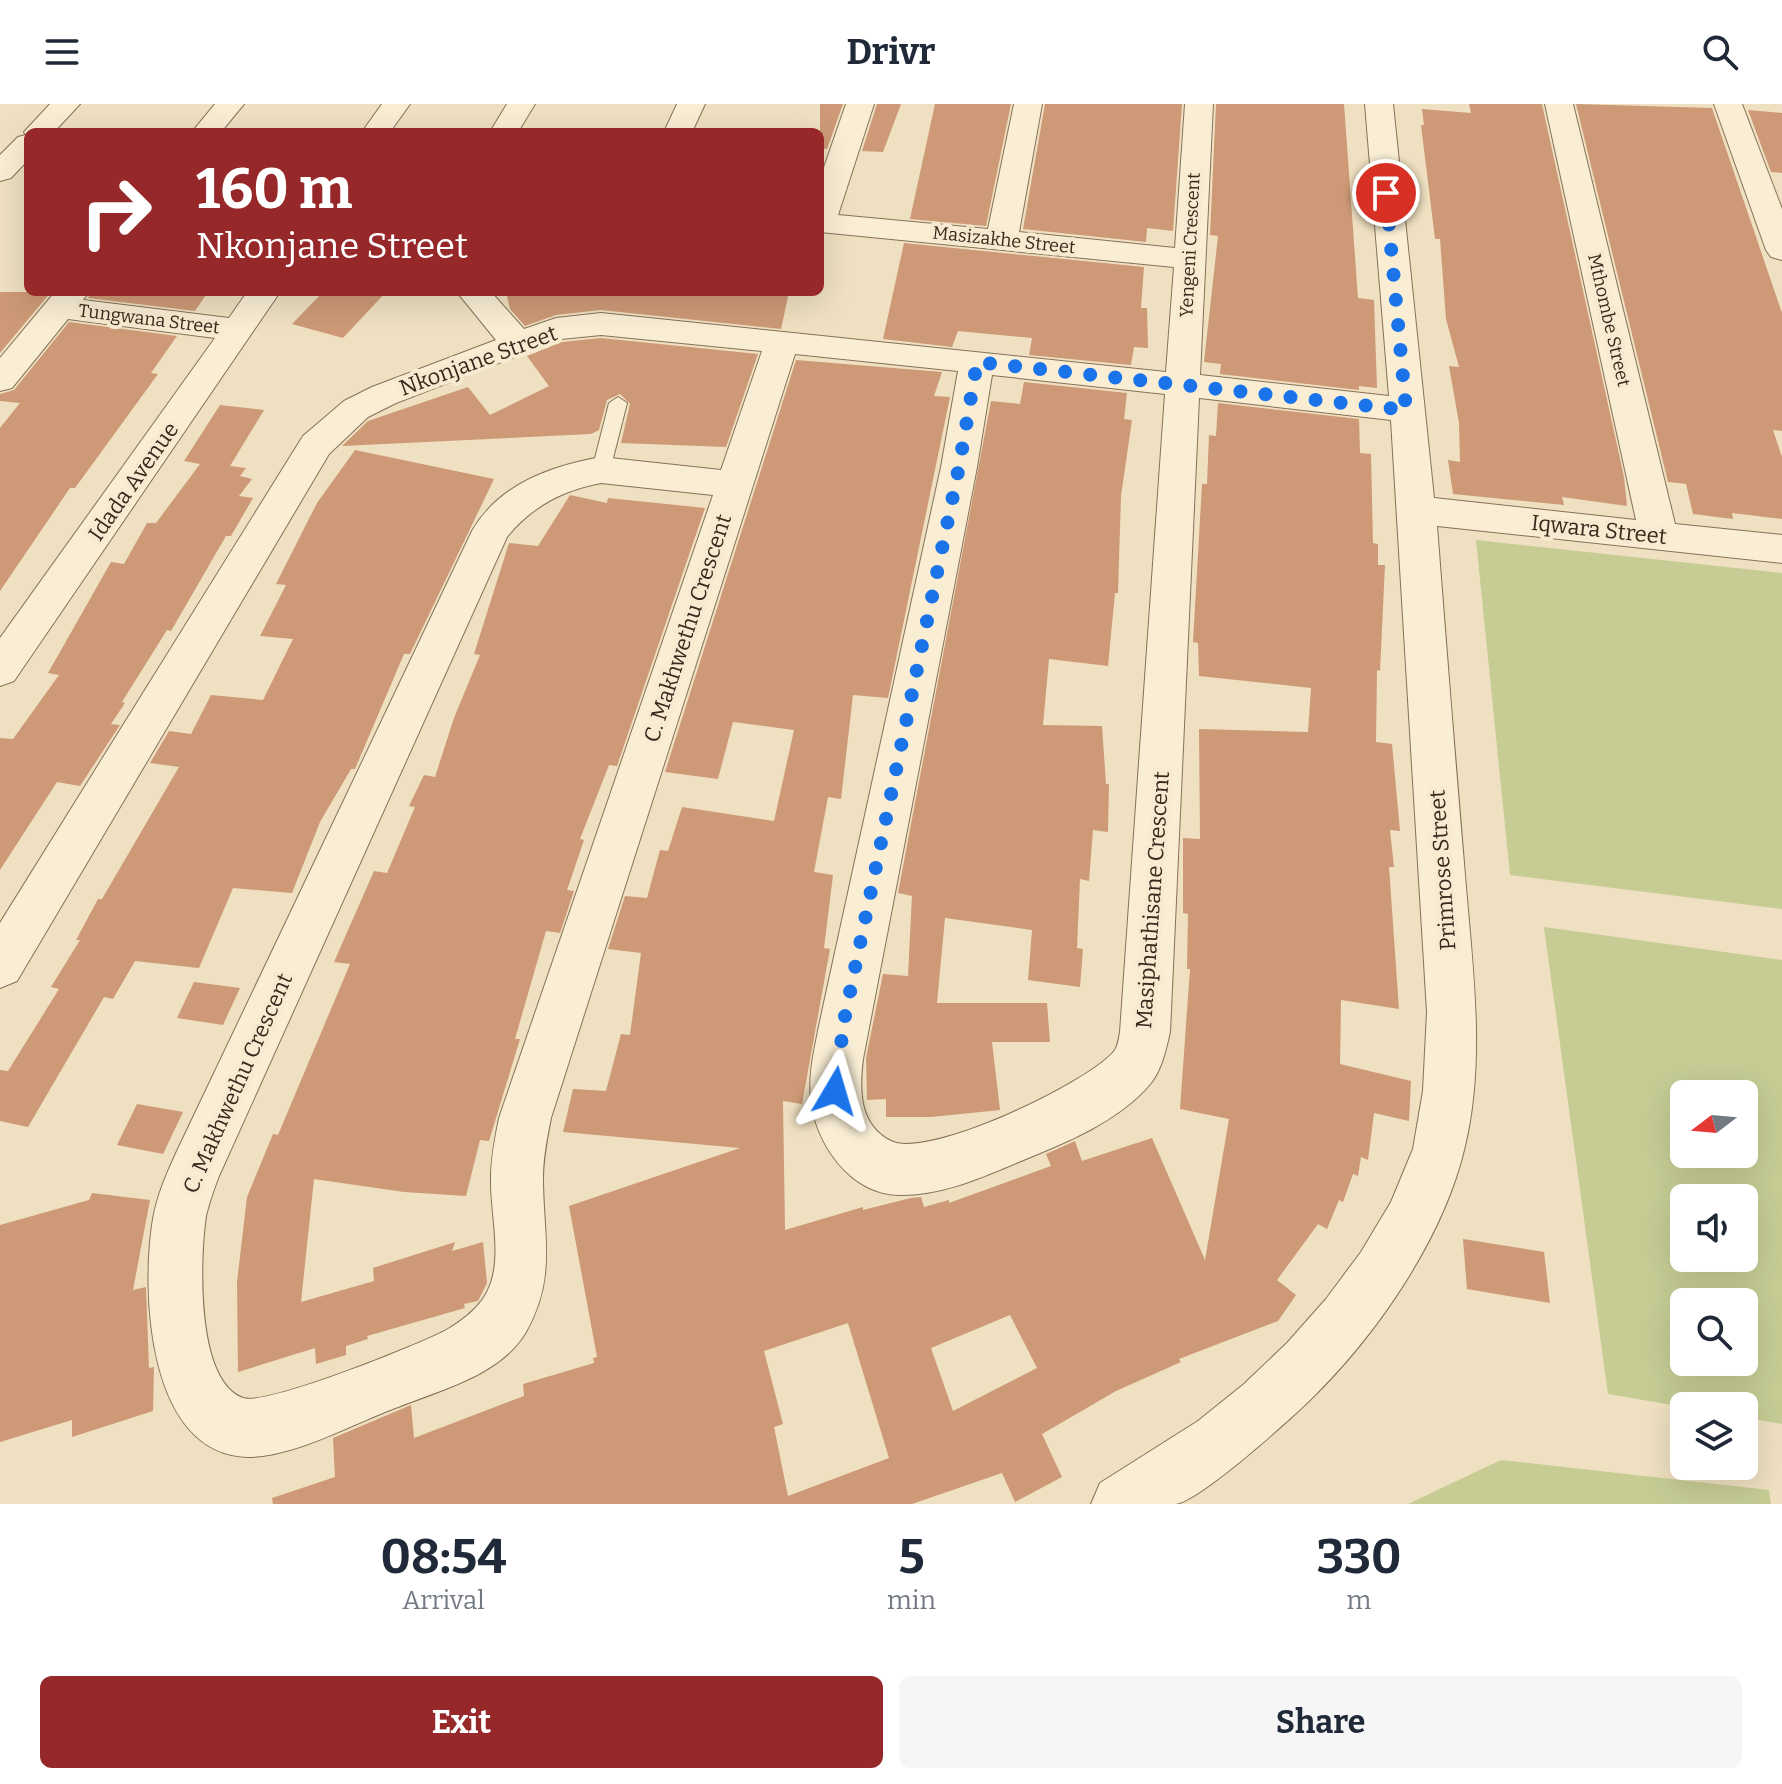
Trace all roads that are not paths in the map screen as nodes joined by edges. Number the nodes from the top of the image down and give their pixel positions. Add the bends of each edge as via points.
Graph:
1 (66, 104) edge
2 (230, 104) edge
3 (396, 104) edge
4 (521, 104) edge
5 (691, 104) edge
6 (860, 104) edge
7 (1028, 104) edge
8 (1199, 104) edge
9 (1379, 104) edge
10 (1559, 104) edge
11 (1728, 104) edge
12 (42, 128) edge
13 (209, 128) edge
14 (379, 128) edge
15 (506, 128) edge
16 (680, 128) edge
17 (24, 147) edge
18 (0, 172) edge
19 (824, 210) edge
20 (824, 222) edge
21 (1002, 239) junction
22 (1782, 250) edge
23 (1188, 259) junction
24 (261, 296) edge
25 (477, 296) edge
26 (66, 300) edge
27 (238, 330) junction
28 (517, 342) junction
29 (782, 342) junction
30 (977, 362) junction
31 (0, 380) edge
32 (1183, 387) junction
33 (618, 403) dead end
34 (1406, 410) junction
35 (601, 470) junction
36 (734, 484) junction
37 (1417, 510) junction
38 (1659, 536) junction
39 (1782, 549) edge
40 (0, 670) edge
41 (0, 966) edge
42 (1121, 1504) edge

1 - 12 street
2 - 13 street
3 - 14 street
4 - 15 street
5 - 16 street
6 - 19 street
7 - 21 street
8 - 23 street, Yengeni Crescent
9 - 34 street, Primrose Street
10 - 38 street, Mthombe Street
11 - 22 street
17 - 18 street
20 - 21 street, Masizakhe Street
21 - 23 street, Masizakhe Street
23 - 32 street, Yengeni Crescent
24 - 27 street, Idada Avenue
25 - 28 street
26 - 27 street, Tungwana Street
26 - 31 street
27 - 40 street, Idada Avenue
28 - 29 street, Nkonjane Street via 556,329 601,324
28 - 41 street, Nkonjane Street via 356,409 316,445
29 - 30 street, Nkonjane Street
29 - 36 street, C. Makhwethu Crescent
30 - 32 street, Nkonjane Street
30 - 32 street, Masiphathisane Crescent via 844,1021 835,1091 842,1124 863,1153 892,1169 929,1167 994,1145 1087,1104 1135,1064 1145,1032
32 - 34 street, Nkonjane Street
33 - 35 lane
34 - 37 street, Primrose Street
35 - 36 street, C. Makhwethu Crescent
35 - 36 street, C. Makhwethu Crescent via 556,481 528,495 491,531 195,1169 179,1219 174,1271 181,1344 191,1383 211,1409 236,1426 272,1426 445,1360 481,1340 505,1315 519,1280 518,1169 525,1118
37 - 38 street, Iqwara Street
37 - 42 street, Primrose Street via 1451,1012 1449,1091 1434,1167 1399,1242 1357,1307 1300,1369 1234,1429
38 - 39 street, Iqwara Street

